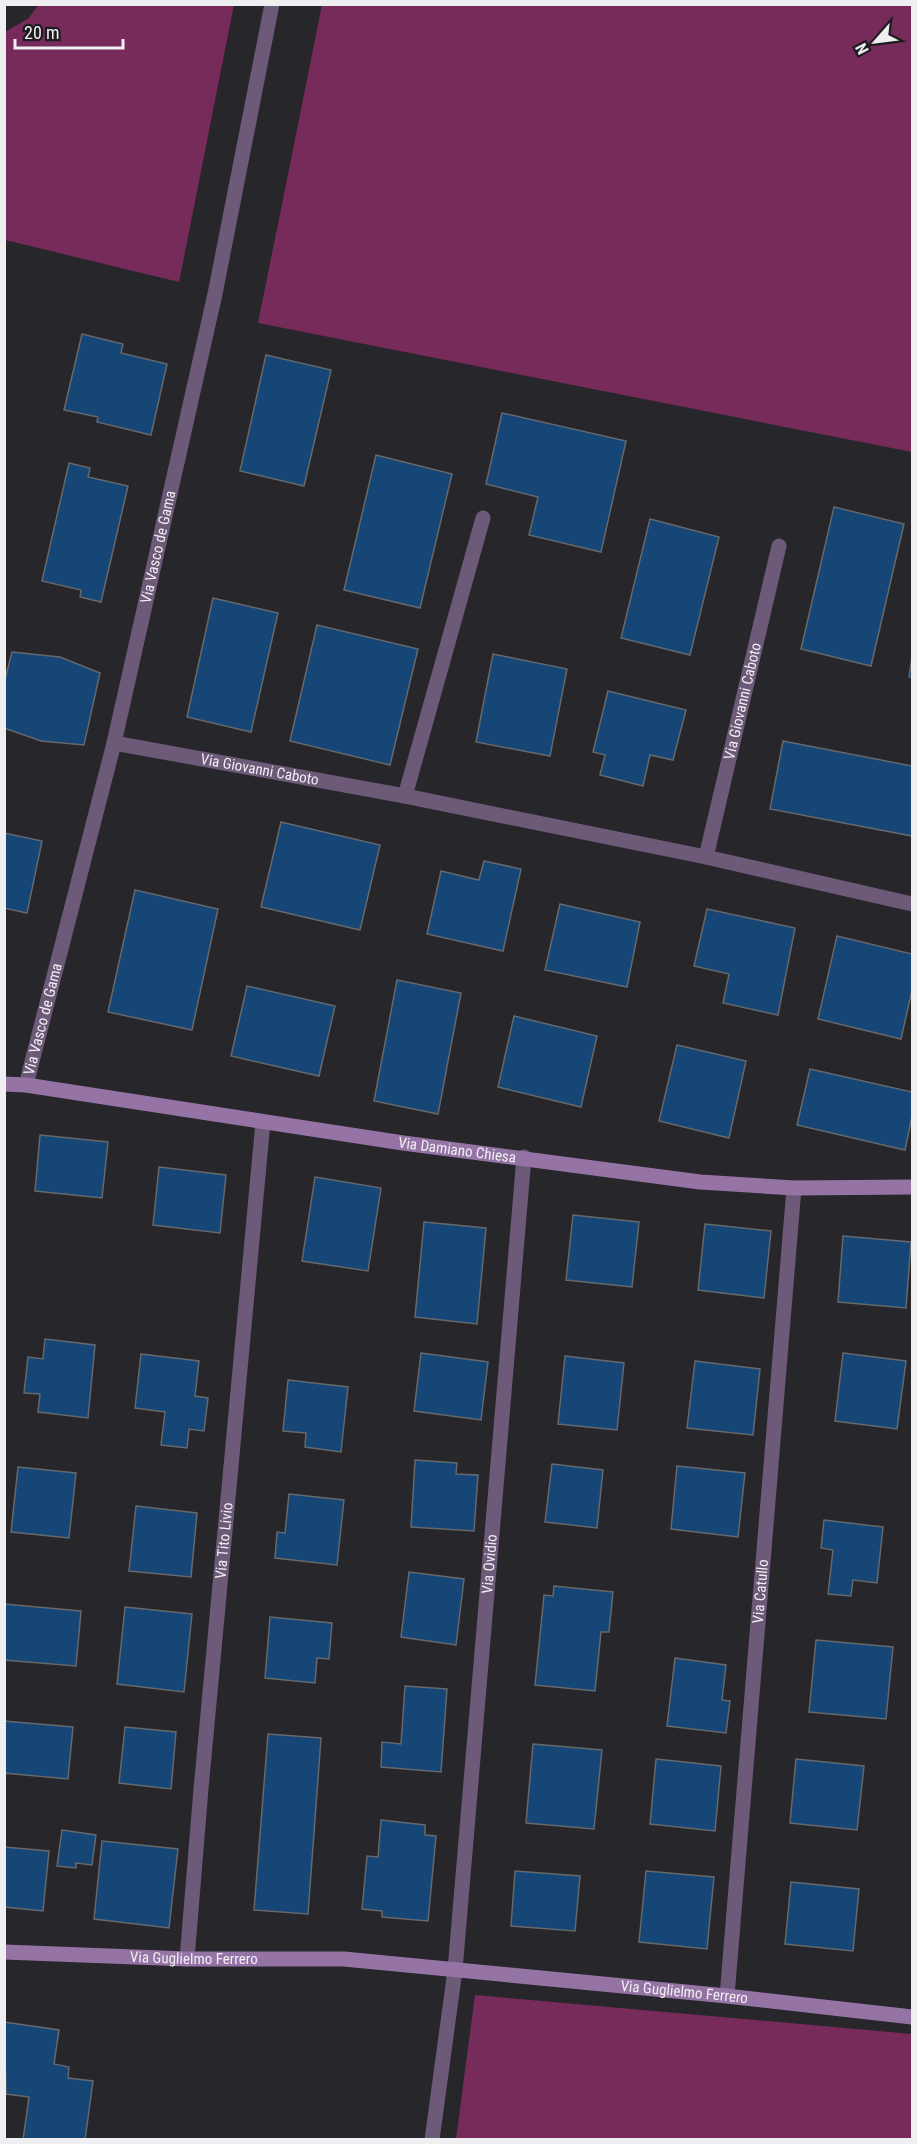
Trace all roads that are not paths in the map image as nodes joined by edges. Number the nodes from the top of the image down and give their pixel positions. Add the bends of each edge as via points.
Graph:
1 (272, 4) edge
2 (483, 518) dead end
3 (779, 546) dead end
4 (114, 743) junction
5 (405, 796) junction
6 (706, 857) junction
7 (912, 904) edge
8 (4, 1084) edge
9 (26, 1085) junction
10 (263, 1122) junction
11 (525, 1157) junction
12 (912, 1187) edge
13 (794, 1188) junction
14 (4, 1952) edge
15 (187, 1959) junction
16 (455, 1970) junction
17 (728, 1996) junction
18 (912, 2017) edge
19 (432, 2139) edge

1 - 4 street, Via Vasco de Gama via 215,294
2 - 5 street
3 - 6 street, Via Giovanni Caboto
4 - 5 street, Via Giovanni Caboto
4 - 9 street, Via Vasco de Gama
5 - 6 street, Via Giovanni Caboto
6 - 7 street, Via Giovanni Caboto
8 - 9 street, Via Damiano Chiesa
9 - 10 street, Via Damiano Chiesa
10 - 11 street, Via Damiano Chiesa
10 - 15 street, Via Tito Livio
11 - 13 street, Via Damiano Chiesa via 700,1182
11 - 16 street, Via Ovidio
12 - 13 street, Via Damiano Chiesa
13 - 17 street, Via Catullo
14 - 15 street, Via Guglielmo Ferrero
15 - 16 street, Via Guglielmo Ferrero via 344,1959
16 - 17 street, Via Guglielmo Ferrero
16 - 19 street
17 - 18 street, Via Guglielmo Ferrero

